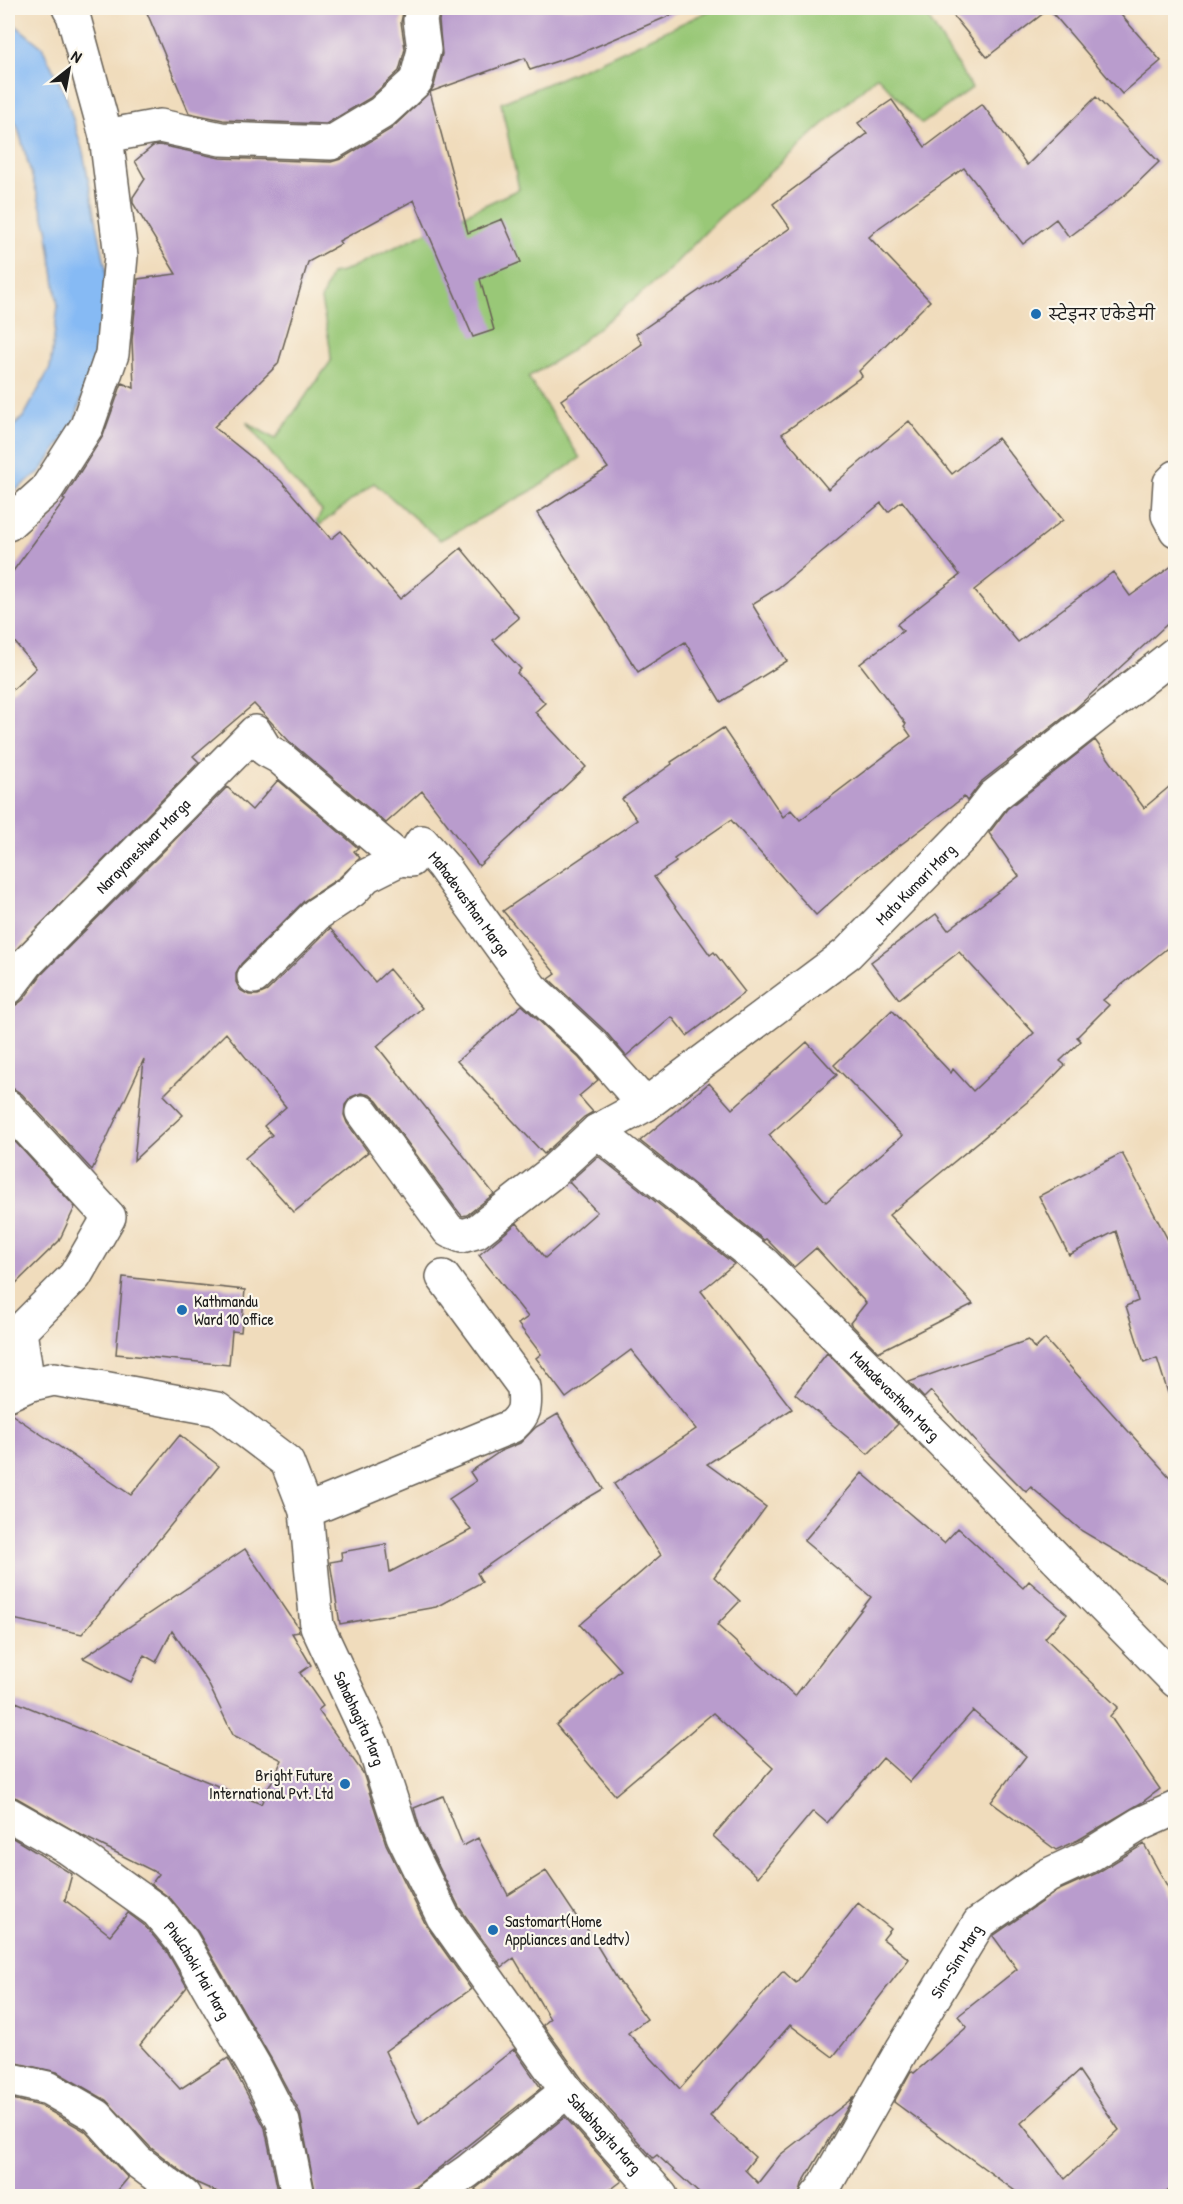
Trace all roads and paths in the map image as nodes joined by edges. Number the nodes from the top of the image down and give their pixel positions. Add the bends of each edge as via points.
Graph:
1 (423, 8) edge
2 (76, 10) edge
3 (106, 136) junction
4 (1176, 477) edge
5 (8, 524) edge
6 (1176, 530) edge
7 (1176, 653) edge
8 (279, 757) joint
9 (400, 859) junction
10 (254, 977) dead end
11 (8, 988) edge
12 (645, 1105) junction
13 (8, 1107) edge
14 (362, 1112) dead end
15 (597, 1131) junction
16 (443, 1277) dead end
17 (18, 1389) edge
18 (306, 1511) junction
19 (1176, 1680) edge
20 (1176, 1808) edge
21 (8, 1814) edge
22 (8, 2079) edge
23 (567, 2091) junction
24 (184, 2196) edge
25 (298, 2196) edge
26 (432, 2196) edge
27 (661, 2196) edge
28 (816, 2196) edge

1 - 3 street via 420,20 424,50 416,81 381,113 331,143 221,139 160,126
2 - 3 street via 78,39
3 - 5 street via 121,256 112,354 87,426 46,490
4 - 6 street via 1170,483 1168,515
7 - 12 street, Mata Kumari Marg via 994,796 966,832 848,953
8 - 9 street, Mahadevasthan Marga
8 - 11 street, Narayaneshwar Marga via 266,750 255,732 27,963
9 - 10 street via 366,876 352,891 317,914
9 - 12 street, Mahadevasthan Marga via 411,860 422,842 531,988 592,1045
12 - 15 street, Mata Kumari Marg
13 - 17 street via 109,1217 75,1276 20,1331
14 - 15 street, Mata Kumari Marg via 449,1231 462,1236 476,1232
15 - 19 street, Mahadevasthan Marg via 764,1264
16 - 18 street via 524,1387 523,1416 512,1426
17 - 18 street, Sahabhagita Marg via 54,1379 217,1409 287,1462
18 - 23 street, Sahabhagita Marg via 316,1626 375,1750 403,1836 443,1917
20 - 28 street, Sim-Sim Marg via 1048,1875 979,1923
21 - 25 street, Phulchoki Mai Marg via 68,1846 157,1911 182,1941 283,2122
22 - 24 street via 48,2088 97,2116 137,2161
23 - 26 street
23 - 27 street, Sahabhagita Marg

